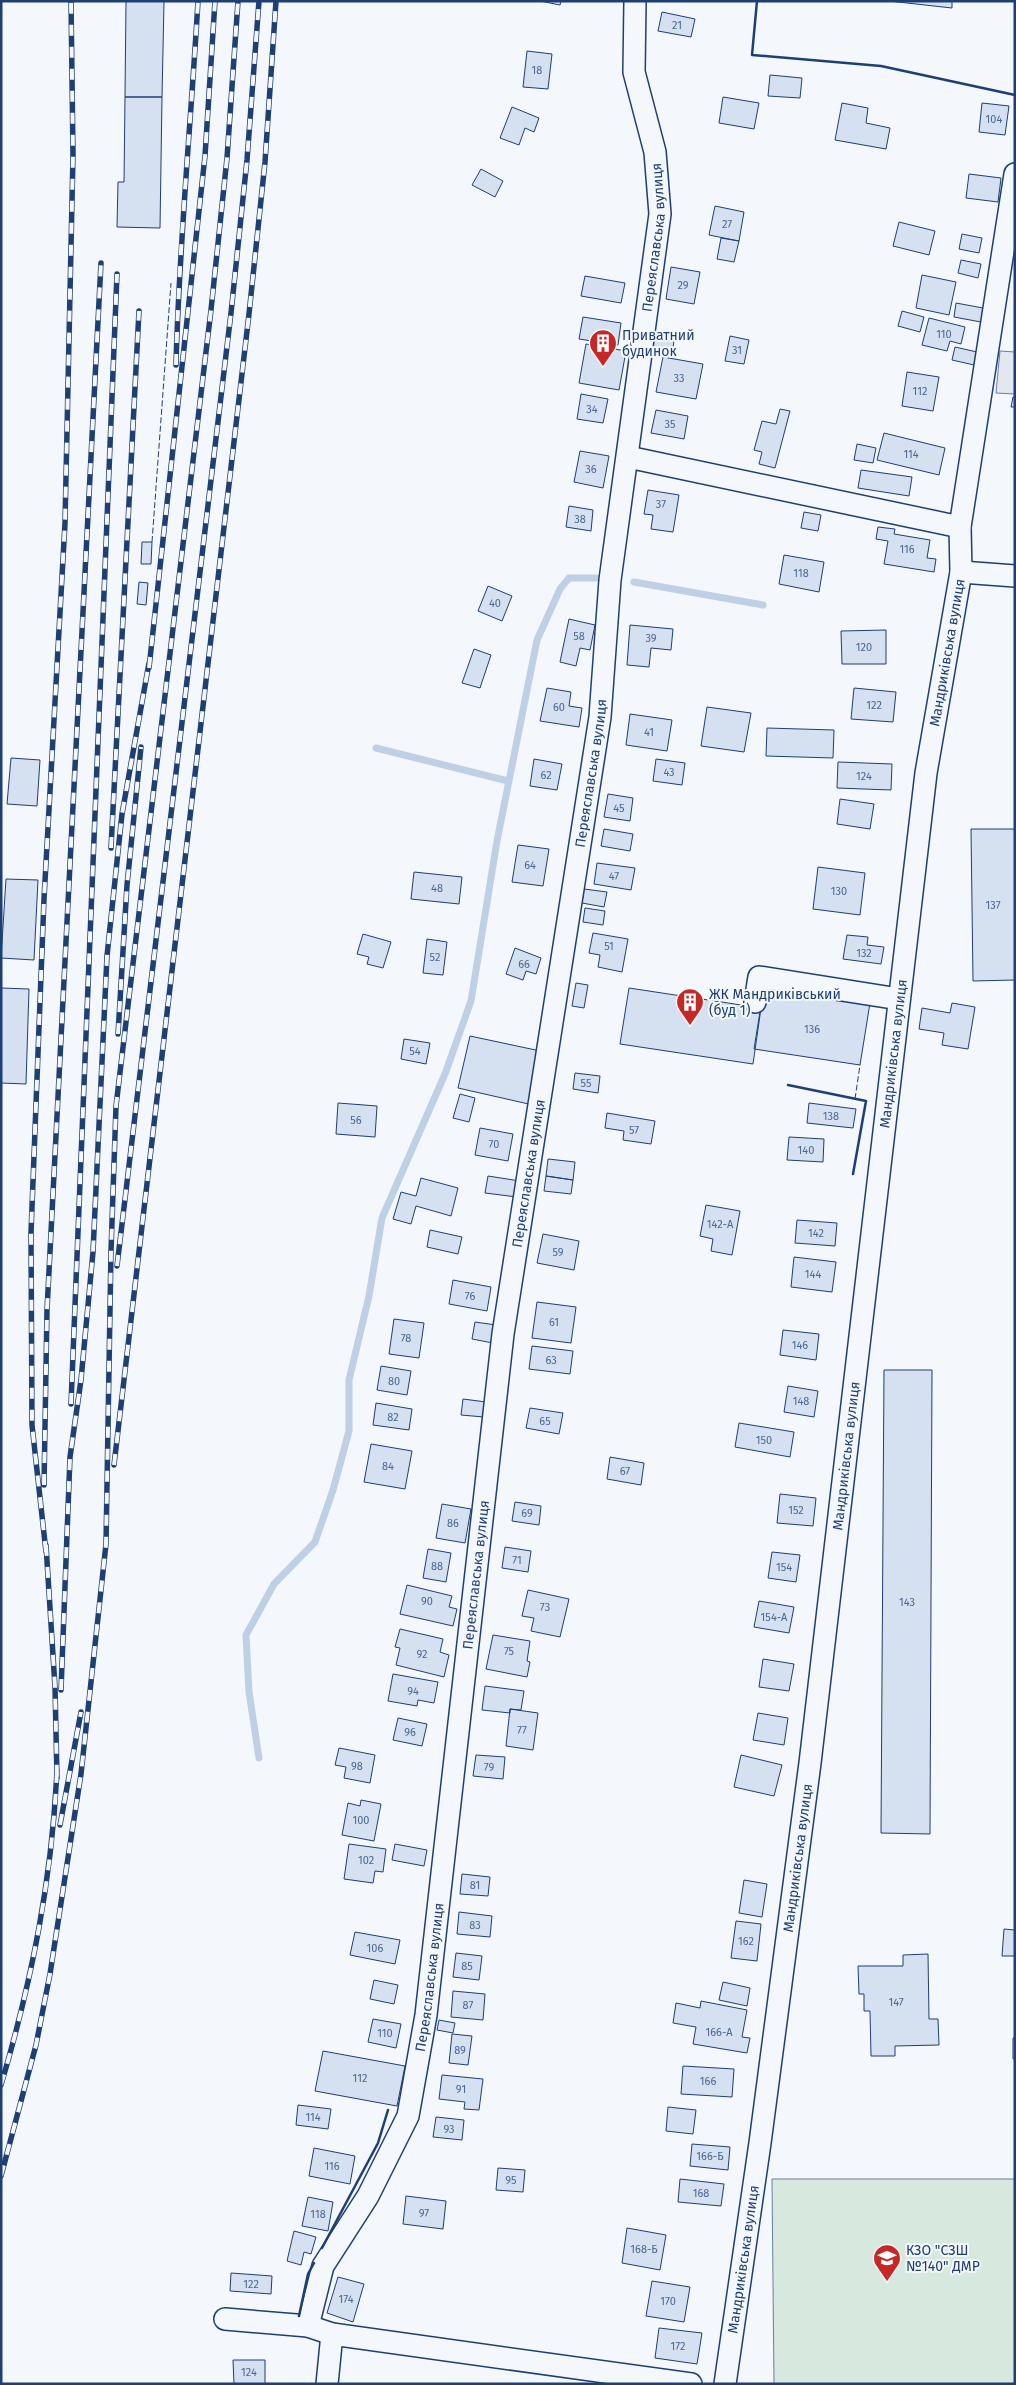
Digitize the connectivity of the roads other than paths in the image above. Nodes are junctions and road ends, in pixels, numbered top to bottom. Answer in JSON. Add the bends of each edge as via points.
{"nodes":[{"id":1,"x":635,"y":1,"type":"edge"},
{"id":2,"x":1015,"y":174,"type":"edge"},
{"id":3,"x":628,"y":457,"type":"junction"},
{"id":4,"x":960,"y":527,"type":"junction"},
{"id":5,"x":961,"y":572,"type":"junction"},
{"id":6,"x":1015,"y":576,"type":"edge"},
{"id":7,"x":899,"y":999,"type":"junction"},
{"id":8,"x":755,"y":1002,"type":"dead end"},
{"id":9,"x":225,"y":2319,"type":"dead end"},
{"id":10,"x":308,"y":2326,"type":"junction"},
{"id":11,"x":332,"y":2334,"type":"junction"},
{"id":12,"x":327,"y":2384,"type":"edge"},
{"id":13,"x":690,"y":2384,"type":"edge"},
{"id":14,"x":725,"y":2384,"type":"edge"}],
"edges":[{"from":1,"to":3,"type":"street","name":"Переяславська вулиця","via":[[634,72],[655,152],[660,214]]},
{"from":2,"to":4,"type":"street","name":"Мандриківська вулиця"},
{"from":3,"to":4,"type":"street"},
{"from":3,"to":10,"type":"street","name":"Переяславська вулиця","via":[[610,580],[600,717],[503,1334],[426,2016],[408,2116],[368,2196],[323,2266]]},
{"from":4,"to":5,"type":"street","name":"Мандриківська вулиця"},
{"from":5,"to":6,"type":"street"},
{"from":5,"to":7,"type":"street","name":"Мандриківська вулиця","via":[[926,773]]},
{"from":7,"to":8,"type":"street","via":[[759,977]]},
{"from":7,"to":14,"type":"street","name":"Мандриківська вулиця","via":[[810,1763]]},
{"from":9,"to":10,"type":"street"},
{"from":10,"to":11,"type":"street"},
{"from":11,"to":12,"type":"street"},
{"from":11,"to":13,"type":"street"}]}
